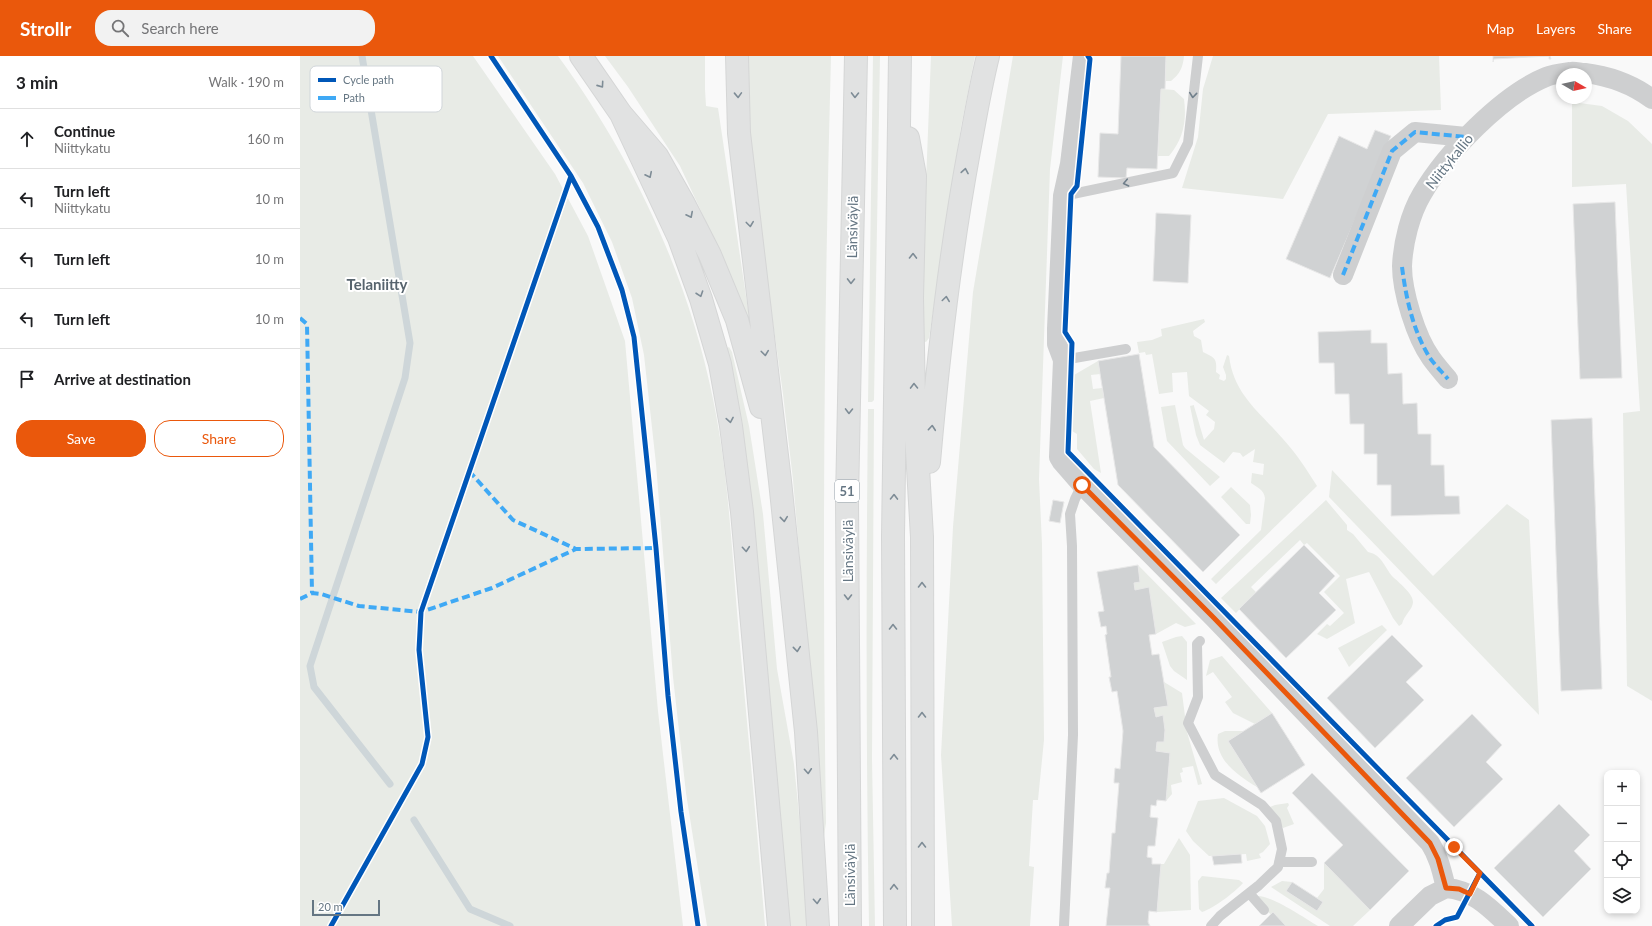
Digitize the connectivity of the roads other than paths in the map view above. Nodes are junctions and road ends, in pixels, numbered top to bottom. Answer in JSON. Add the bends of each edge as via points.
{"nodes":[{"id":1,"x":581,"y":56,"type":"edge"},
{"id":2,"x":737,"y":56,"type":"edge"},
{"id":3,"x":856,"y":56,"type":"edge"},
{"id":4,"x":900,"y":56,"type":"edge"},
{"id":5,"x":988,"y":56,"type":"edge"},
{"id":6,"x":1083,"y":56,"type":"edge"},
{"id":7,"x":1198,"y":56,"type":"edge"},
{"id":8,"x":899,"y":85,"type":"junction"},
{"id":9,"x":1652,"y":99,"type":"edge"},
{"id":10,"x":621,"y":114,"type":"junction"},
{"id":11,"x":1466,"y":137,"type":"junction"},
{"id":12,"x":1063,"y":196,"type":"junction"},
{"id":13,"x":1343,"y":275,"type":"dead end"},
{"id":14,"x":1126,"y":349,"type":"dead end"},
{"id":15,"x":1063,"y":360,"type":"junction"},
{"id":16,"x":1448,"y":379,"type":"dead end"},
{"id":17,"x":780,"y":480,"type":"junction"},
{"id":18,"x":1082,"y":485,"type":"junction"},
{"id":19,"x":922,"y":537,"type":"junction"},
{"id":20,"x":1200,"y":641,"type":"dead end"},
{"id":21,"x":1279,"y":862,"type":"junction"},
{"id":22,"x":1312,"y":862,"type":"dead end"},
{"id":23,"x":1446,"y":888,"type":"junction"},
{"id":24,"x":1249,"y":893,"type":"junction"},
{"id":25,"x":1264,"y":910,"type":"dead end"},
{"id":26,"x":778,"y":926,"type":"edge"},
{"id":27,"x":818,"y":926,"type":"edge"},
{"id":28,"x":850,"y":926,"type":"edge"},
{"id":29,"x":895,"y":926,"type":"edge"},
{"id":30,"x":923,"y":926,"type":"edge"},
{"id":31,"x":1064,"y":926,"type":"edge"},
{"id":32,"x":1211,"y":926,"type":"edge"},
{"id":33,"x":1399,"y":926,"type":"edge"},
{"id":34,"x":1509,"y":926,"type":"edge"}],
"edges":[{"from":1,"to":10,"type":"highway","one_way":true},
{"from":2,"to":17,"type":"highway","one_way":true,"via":[[739,133]]},
{"from":3,"to":28,"type":"highway","name":"Länsiväylä","number":"51","one_way":true,"via":[[847,500]]},
{"from":4,"to":8,"type":"highway"},
{"from":19,"to":5,"type":"highway","one_way":true,"via":[[940,341],[956,223]]},
{"from":6,"to":12,"type":"street","via":[[1070,164]]},
{"from":7,"to":12,"type":"lane","one_way":true,"via":[[1188,143],[1173,173]]},
{"from":19,"to":8,"type":"highway","one_way":true,"via":[[914,399],[912,298],[915,176]]},
{"from":29,"to":8,"type":"highway","one_way":true,"via":[[893,536]]},
{"from":9,"to":11,"type":"street","name":"Niittykallio","via":[[1625,83],[1599,75],[1571,72],[1547,76],[1525,88],[1494,111]]},
{"from":10,"to":17,"type":"highway","one_way":true,"via":[[658,156],[710,255],[737,320]]},
{"from":10,"to":26,"type":"highway","one_way":true,"via":[[679,238],[701,299],[721,372],[742,512]]},
{"from":11,"to":13,"type":"street","via":[[1415,132],[1392,151]]},
{"from":11,"to":16,"type":"street","name":"Niittykallio","via":[[1443,163],[1421,195],[1406,233],[1402,267],[1406,298],[1416,328],[1430,358]]},
{"from":12,"to":15,"type":"street","via":[[1057,344]]},
{"from":14,"to":15,"type":"lane"},
{"from":15,"to":18,"type":"street","via":[[1059,458]]},
{"from":17,"to":27,"type":"highway","one_way":true,"via":[[806,732]]},
{"from":18,"to":23,"type":"street","via":[[1430,843],[1438,859]]},
{"from":18,"to":31,"type":"lane","via":[[1074,499],[1070,514],[1073,735]]},
{"from":30,"to":19,"type":"highway","one_way":true},
{"from":20,"to":21,"type":"lane","via":[[1197,644],[1198,697],[1188,723],[1214,776],[1262,805],[1276,821],[1282,849]]},
{"from":21,"to":22,"type":"lane"},
{"from":21,"to":24,"type":"lane","via":[[1278,867]]},
{"from":23,"to":33,"type":"street","via":[[1430,896]]},
{"from":23,"to":34,"type":"street","via":[[1459,889],[1478,898]]},
{"from":24,"to":25,"type":"lane"},
{"from":24,"to":32,"type":"lane"}]}
